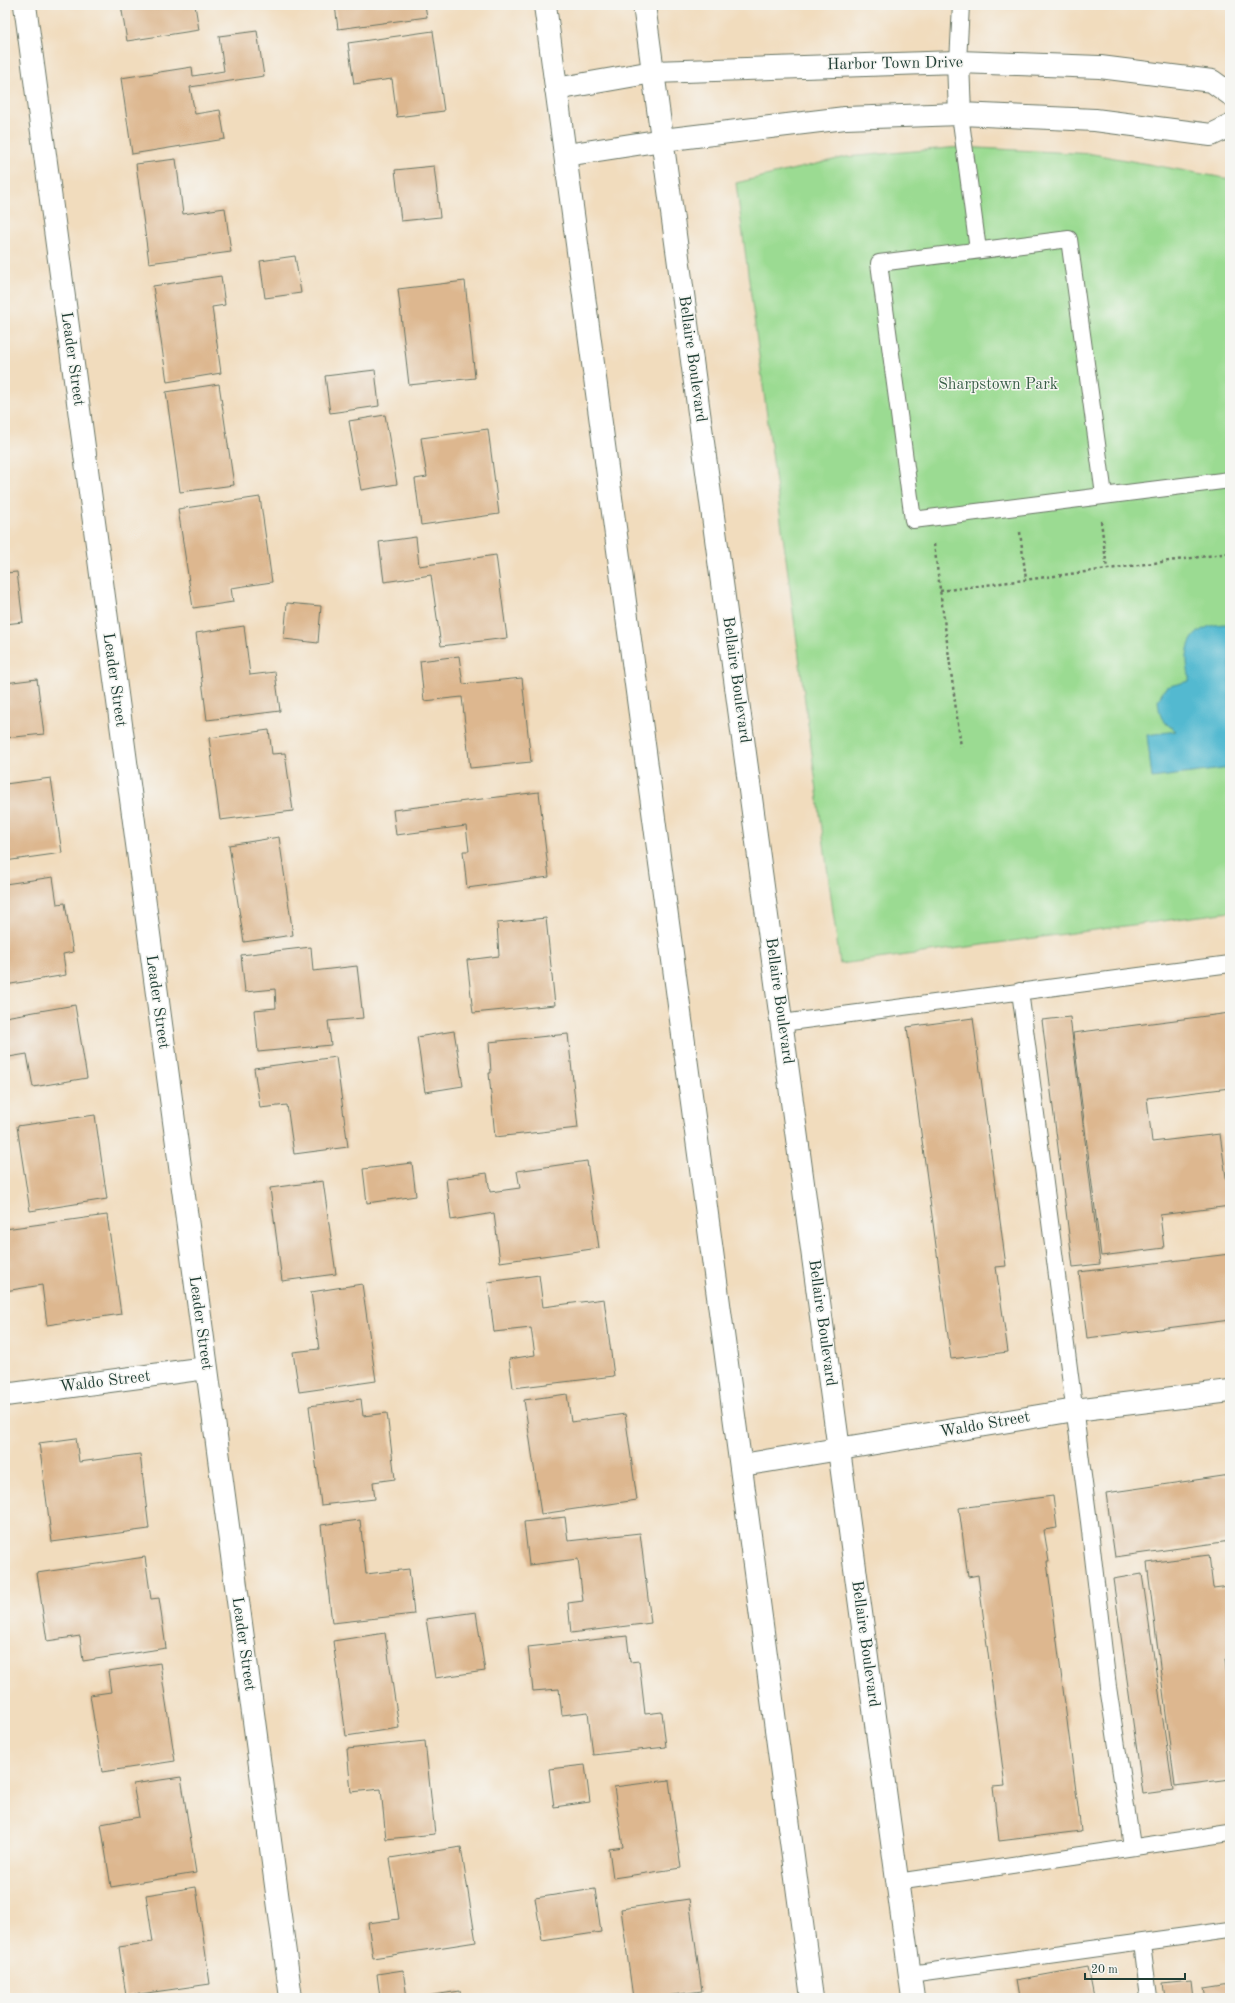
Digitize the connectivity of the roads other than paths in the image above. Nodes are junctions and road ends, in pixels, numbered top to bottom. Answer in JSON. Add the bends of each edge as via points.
{"nodes":[{"id":1,"x":24,"y":5,"type":"edge"},
{"id":2,"x":545,"y":5,"type":"edge"},
{"id":3,"x":644,"y":5,"type":"edge"},
{"id":4,"x":961,"y":5,"type":"edge"},
{"id":5,"x":958,"y":62,"type":"junction"},
{"id":6,"x":653,"y":72,"type":"junction"},
{"id":7,"x":556,"y":89,"type":"junction"},
{"id":8,"x":1230,"y":94,"type":"edge"},
{"id":9,"x":960,"y":114,"type":"junction"},
{"id":10,"x":1230,"y":126,"type":"edge"},
{"id":11,"x":663,"y":140,"type":"junction"},
{"id":12,"x":566,"y":155,"type":"junction"},
{"id":13,"x":978,"y":250,"type":"junction"},
{"id":14,"x":1230,"y":480,"type":"edge"},
{"id":15,"x":1101,"y":495,"type":"junction"},
{"id":16,"x":1230,"y":964,"type":"edge"},
{"id":17,"x":1020,"y":991,"type":"junction"},
{"id":18,"x":782,"y":1023,"type":"junction"},
{"id":19,"x":206,"y":1368,"type":"junction"},
{"id":20,"x":1230,"y":1391,"type":"edge"},
{"id":21,"x":5,"y":1395,"type":"edge"},
{"id":22,"x":1075,"y":1410,"type":"junction"},
{"id":23,"x":839,"y":1450,"type":"junction"},
{"id":24,"x":742,"y":1465,"type":"junction"},
{"id":25,"x":1230,"y":1833,"type":"edge"},
{"id":26,"x":1132,"y":1846,"type":"junction"},
{"id":27,"x":897,"y":1882,"type":"junction"},
{"id":28,"x":1230,"y":1930,"type":"edge"},
{"id":29,"x":1142,"y":1943,"type":"junction"},
{"id":30,"x":910,"y":1974,"type":"junction"},
{"id":31,"x":291,"y":1998,"type":"edge"},
{"id":32,"x":812,"y":1998,"type":"edge"},
{"id":33,"x":913,"y":1998,"type":"edge"},
{"id":34,"x":1149,"y":1998,"type":"edge"}],
"edges":[{"from":1,"to":19,"type":"street","name":"Leader Street"},
{"from":2,"to":7,"type":"street"},
{"from":3,"to":6,"type":"street","name":"Bellaire Boulevard"},
{"from":4,"to":5,"type":"lane"},
{"from":5,"to":6,"type":"street","name":"Harbor Town Drive"},
{"from":5,"to":8,"type":"street","name":"Harbor Town Drive","via":[[1100,67],[1212,81]]},
{"from":5,"to":9,"type":"street"},
{"from":6,"to":7,"type":"street","name":"Harbor Town Drive"},
{"from":6,"to":11,"type":"street","name":"Bellaire Boulevard"},
{"from":7,"to":12,"type":"street"},
{"from":9,"to":10,"type":"street","via":[[1095,120],[1210,135]]},
{"from":9,"to":11,"type":"street","via":[[845,118]]},
{"from":9,"to":13,"type":"lane"},
{"from":11,"to":12,"type":"street"},
{"from":11,"to":18,"type":"street","name":"Bellaire Boulevard"},
{"from":12,"to":24,"type":"street"},
{"from":13,"to":15,"type":"lane","via":[[1069,239]]},
{"from":13,"to":15,"type":"lane","via":[[879,263],[913,520]]},
{"from":14,"to":15,"type":"lane"},
{"from":16,"to":17,"type":"lane"},
{"from":17,"to":18,"type":"lane"},
{"from":17,"to":22,"type":"lane","via":[[1038,1145]]},
{"from":18,"to":23,"type":"street","name":"Bellaire Boulevard"},
{"from":19,"to":21,"type":"street","name":"Waldo Street"},
{"from":19,"to":31,"type":"street","name":"Leader Street"},
{"from":20,"to":22,"type":"street","name":"Waldo Street"},
{"from":22,"to":23,"type":"street","name":"Waldo Street"},
{"from":22,"to":26,"type":"lane","via":[[1108,1687]]},
{"from":23,"to":24,"type":"street","name":"Waldo Street"},
{"from":23,"to":27,"type":"street","name":"Bellaire Boulevard"},
{"from":24,"to":32,"type":"street"},
{"from":25,"to":26,"type":"lane"},
{"from":26,"to":27,"type":"lane"},
{"from":27,"to":30,"type":"street","name":"Bellaire Boulevard"},
{"from":28,"to":29,"type":"lane"},
{"from":29,"to":30,"type":"lane"},
{"from":29,"to":34,"type":"lane"},
{"from":30,"to":33,"type":"street","name":"Bellaire Boulevard"}]}
